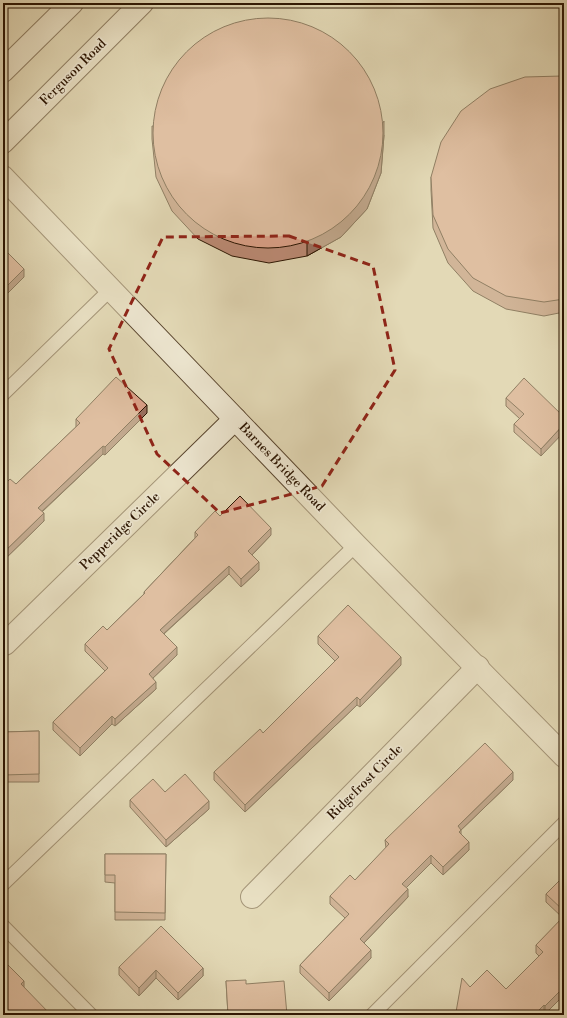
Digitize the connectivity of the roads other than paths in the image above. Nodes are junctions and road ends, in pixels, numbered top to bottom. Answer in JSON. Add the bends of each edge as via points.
{"nodes":[{"id":1,"x":72,"y":3,"type":"edge"},
{"id":2,"x":142,"y":3,"type":"edge"},
{"id":3,"x":3,"y":71,"type":"edge"},
{"id":4,"x":3,"y":142,"type":"edge"},
{"id":5,"x":3,"y":177,"type":"edge"},
{"id":6,"x":112,"y":288,"type":"junction"},
{"id":7,"x":3,"y":394,"type":"edge"},
{"id":8,"x":236,"y":419,"type":"junction"},
{"id":9,"x":356,"y":544,"type":"junction"},
{"id":10,"x":5,"y":644,"type":"dead end"},
{"id":11,"x":478,"y":667,"type":"junction"},
{"id":12,"x":564,"y":756,"type":"edge"},
{"id":13,"x":564,"y":823,"type":"edge"},
{"id":14,"x":3,"y":884,"type":"edge"},
{"id":15,"x":252,"y":897,"type":"dead end"},
{"id":16,"x":3,"y":926,"type":"edge"},
{"id":17,"x":91,"y":1015,"type":"edge"},
{"id":18,"x":372,"y":1015,"type":"edge"}],
"edges":[{"from":1,"to":3,"type":"street"},
{"from":2,"to":4,"type":"street","name":"Ferguson Road"},
{"from":5,"to":6,"type":"street","name":"Barnes Bridge Road"},
{"from":6,"to":7,"type":"lane"},
{"from":6,"to":8,"type":"street","name":"Barnes Bridge Road"},
{"from":8,"to":9,"type":"street","name":"Barnes Bridge Road"},
{"from":8,"to":10,"type":"street","name":"Pepperidge Circle"},
{"from":9,"to":11,"type":"street","name":"Barnes Bridge Road"},
{"from":9,"to":14,"type":"lane"},
{"from":11,"to":12,"type":"street","name":"Barnes Bridge Road"},
{"from":11,"to":15,"type":"street","name":"Ridgefrost Circle"},
{"from":13,"to":18,"type":"lane"},
{"from":16,"to":17,"type":"lane"}]}
